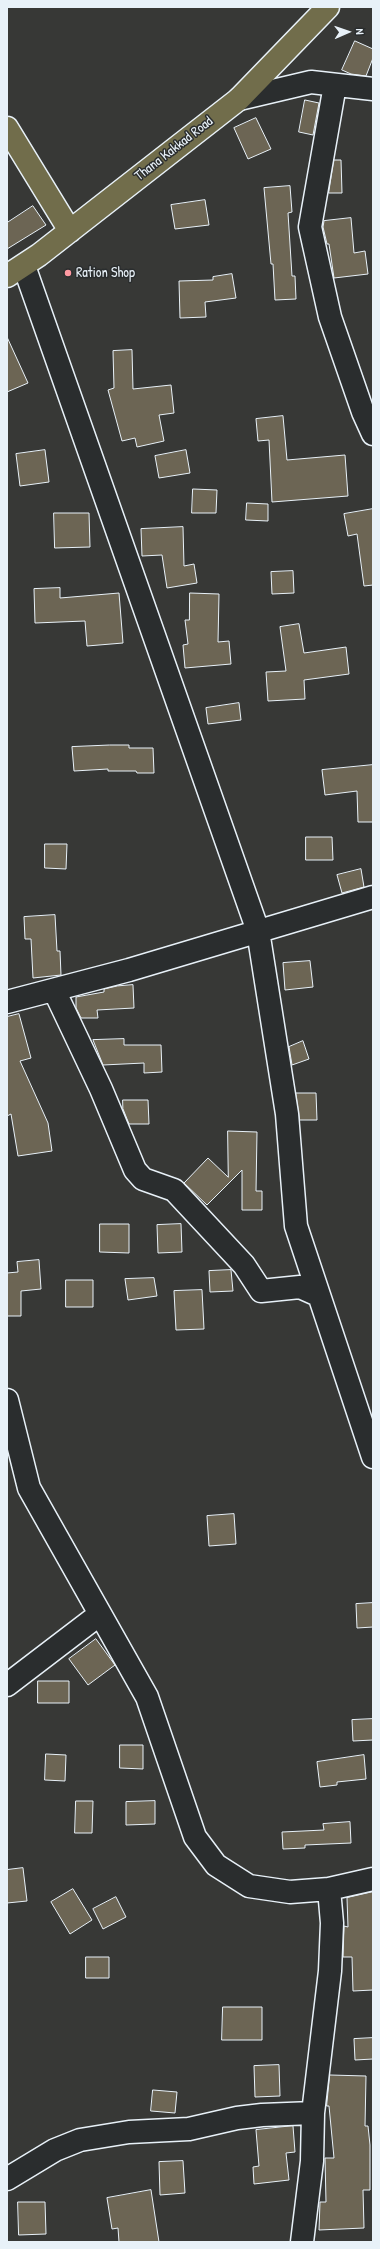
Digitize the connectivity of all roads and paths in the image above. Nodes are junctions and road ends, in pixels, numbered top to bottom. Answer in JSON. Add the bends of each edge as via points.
{"nodes":[{"id":1,"x":328,"y":7,"type":"edge"},
{"id":2,"x":335,"y":85,"type":"junction"},
{"id":3,"x":373,"y":89,"type":"edge"},
{"id":4,"x":239,"y":99,"type":"junction"},
{"id":5,"x":7,"y":128,"type":"edge"},
{"id":6,"x":70,"y":231,"type":"junction"},
{"id":7,"x":16,"y":271,"type":"edge"},
{"id":8,"x":373,"y":434,"type":"edge"},
{"id":9,"x":373,"y":897,"type":"edge"},
{"id":10,"x":258,"y":931,"type":"junction"},
{"id":11,"x":54,"y":990,"type":"junction"},
{"id":12,"x":7,"y":1002,"type":"edge"},
{"id":13,"x":318,"y":1295,"type":"junction"},
{"id":14,"x":7,"y":1400,"type":"edge"},
{"id":15,"x":364,"y":1405,"type":"edge"},
{"id":16,"x":373,"y":1457,"type":"edge"},
{"id":17,"x":100,"y":1614,"type":"junction"},
{"id":18,"x":7,"y":1685,"type":"edge"},
{"id":19,"x":373,"y":1879,"type":"edge"},
{"id":20,"x":329,"y":1889,"type":"junction"},
{"id":21,"x":313,"y":2113,"type":"junction"},
{"id":22,"x":7,"y":2179,"type":"edge"},
{"id":23,"x":302,"y":2242,"type":"edge"}],
"edges":[{"from":1,"to":4,"type":"main road","name":"Thana Kakkad Road"},
{"from":2,"to":3,"type":"street"},
{"from":2,"to":4,"type":"street","via":[[311,82]]},
{"from":2,"to":8,"type":"street","via":[[310,227],[330,317]]},
{"from":4,"to":6,"type":"main road","name":"Thana Kakkad Road"},
{"from":5,"to":6,"type":"main road"},
{"from":6,"to":7,"type":"main road","name":"Thana Kakkad Road"},
{"from":7,"to":10,"type":"street"},
{"from":9,"to":10,"type":"street"},
{"from":10,"to":11,"type":"street"},
{"from":10,"to":13,"type":"street","via":[[287,1114],[296,1226]]},
{"from":11,"to":12,"type":"street"},
{"from":11,"to":13,"type":"street","via":[[101,1089],[135,1170],[143,1179],[174,1190],[244,1265],[261,1291],[300,1287]]},
{"from":13,"to":15,"type":"street"},
{"from":14,"to":17,"type":"street","via":[[29,1488]]},
{"from":15,"to":16,"type":"street"},
{"from":17,"to":18,"type":"street"},
{"from":17,"to":20,"type":"street","via":[[147,1697],[195,1837],[206,1853],[216,1865],[249,1886],[290,1892]]},
{"from":19,"to":20,"type":"street"},
{"from":20,"to":21,"type":"street","via":[[332,1923],[330,1971]]},
{"from":21,"to":22,"type":"street","via":[[237,2118],[189,2129],[129,2132],[80,2140],[55,2150]]},
{"from":21,"to":23,"type":"street","via":[[312,2161]]}]}
